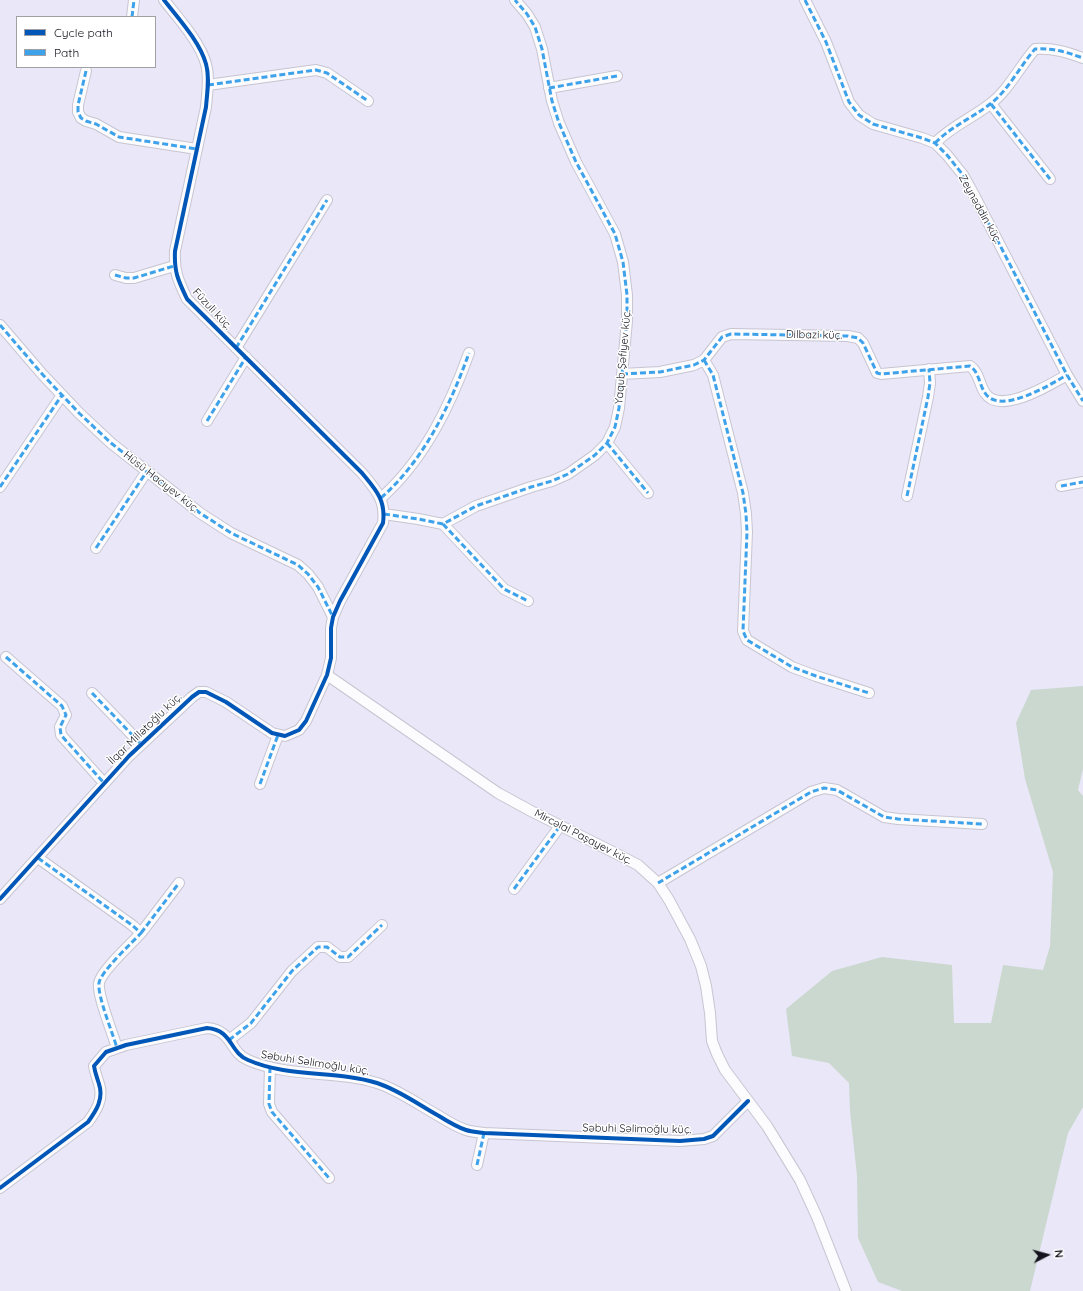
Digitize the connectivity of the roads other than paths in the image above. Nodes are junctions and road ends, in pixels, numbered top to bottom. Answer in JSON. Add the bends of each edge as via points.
{"nodes":[{"id":1,"x":134,"y":0,"type":"edge"},
{"id":2,"x":164,"y":0,"type":"edge"},
{"id":3,"x":515,"y":0,"type":"edge"},
{"id":4,"x":805,"y":0,"type":"edge"},
{"id":5,"x":132,"y":16,"type":"edge"},
{"id":6,"x":1083,"y":58,"type":"edge"},
{"id":7,"x":86,"y":71,"type":"dead end"},
{"id":8,"x":617,"y":76,"type":"dead end"},
{"id":9,"x":208,"y":84,"type":"junction"},
{"id":10,"x":549,"y":88,"type":"junction"},
{"id":11,"x":368,"y":101,"type":"dead end"},
{"id":12,"x":991,"y":104,"type":"junction"},
{"id":13,"x":935,"y":144,"type":"junction"},
{"id":14,"x":197,"y":149,"type":"junction"},
{"id":15,"x":1050,"y":179,"type":"dead end"},
{"id":16,"x":327,"y":200,"type":"dead end"},
{"id":17,"x":174,"y":266,"type":"junction"},
{"id":18,"x":115,"y":274,"type":"dead end"},
{"id":19,"x":0,"y":325,"type":"edge"},
{"id":20,"x":236,"y":348,"type":"junction"},
{"id":21,"x":469,"y":353,"type":"dead end"},
{"id":22,"x":246,"y":357,"type":"junction"},
{"id":23,"x":704,"y":360,"type":"junction"},
{"id":24,"x":929,"y":369,"type":"junction"},
{"id":25,"x":622,"y":374,"type":"junction"},
{"id":26,"x":1067,"y":375,"type":"junction"},
{"id":27,"x":62,"y":395,"type":"junction"},
{"id":28,"x":1083,"y":401,"type":"edge"},
{"id":29,"x":207,"y":421,"type":"dead end"},
{"id":30,"x":608,"y":443,"type":"junction"},
{"id":31,"x":147,"y":471,"type":"junction"},
{"id":32,"x":1083,"y":482,"type":"edge"},
{"id":33,"x":1061,"y":486,"type":"dead end"},
{"id":34,"x":0,"y":487,"type":"edge"},
{"id":35,"x":648,"y":493,"type":"dead end"},
{"id":36,"x":907,"y":496,"type":"dead end"},
{"id":37,"x":381,"y":498,"type":"junction"},
{"id":38,"x":384,"y":514,"type":"junction"},
{"id":39,"x":443,"y":524,"type":"junction"},
{"id":40,"x":96,"y":548,"type":"dead end"},
{"id":41,"x":528,"y":601,"type":"dead end"},
{"id":42,"x":333,"y":617,"type":"junction"},
{"id":43,"x":6,"y":657,"type":"dead end"},
{"id":44,"x":327,"y":675,"type":"junction"},
{"id":45,"x":92,"y":693,"type":"dead end"},
{"id":46,"x":869,"y":693,"type":"dead end"},
{"id":47,"x":278,"y":735,"type":"junction"},
{"id":48,"x":141,"y":744,"type":"junction"},
{"id":49,"x":104,"y":783,"type":"junction"},
{"id":50,"x":260,"y":784,"type":"dead end"},
{"id":51,"x":982,"y":824,"type":"dead end"},
{"id":52,"x":560,"y":826,"type":"junction"},
{"id":53,"x":38,"y":858,"type":"junction"},
{"id":54,"x":178,"y":883,"type":"dead end"},
{"id":55,"x":658,"y":883,"type":"junction"},
{"id":56,"x":514,"y":889,"type":"dead end"},
{"id":57,"x":0,"y":899,"type":"edge"},
{"id":58,"x":382,"y":925,"type":"dead end"},
{"id":59,"x":141,"y":933,"type":"junction"},
{"id":60,"x":229,"y":1040,"type":"junction"},
{"id":61,"x":117,"y":1048,"type":"junction"},
{"id":62,"x":270,"y":1067,"type":"junction"},
{"id":63,"x":748,"y":1101,"type":"junction"},
{"id":64,"x":484,"y":1133,"type":"junction"},
{"id":65,"x":477,"y":1165,"type":"dead end"},
{"id":66,"x":329,"y":1178,"type":"dead end"},
{"id":67,"x":0,"y":1188,"type":"edge"},
{"id":68,"x":846,"y":1291,"type":"edge"}],
"edges":[{"from":1,"to":5,"type":"street"},
{"from":2,"to":9,"type":"street","name":"Füzuli küç.","via":[[201,49],[207,65]]},
{"from":3,"to":10,"type":"street","name":"Yaqub Şəfiyev küç.","via":[[535,27]]},
{"from":4,"to":13,"type":"street","name":"Zeynəddin küç.","via":[[826,42],[849,102],[859,115],[873,124]]},
{"from":6,"to":12,"type":"street","via":[[1060,50],[1035,49]]},
{"from":7,"to":14,"type":"street","via":[[78,105],[81,118],[119,137]]},
{"from":8,"to":10,"type":"street"},
{"from":9,"to":11,"type":"street","via":[[316,70],[327,73]]},
{"from":9,"to":14,"type":"street","name":"Füzuli küç."},
{"from":10,"to":25,"type":"street","name":"Yaqub Şəfiyev küç.","via":[[558,122],[576,162],[615,234],[623,262],[627,321]]},
{"from":12,"to":13,"type":"street","via":[[953,127]]},
{"from":12,"to":15,"type":"street"},
{"from":13,"to":26,"type":"street","name":"Zeynəddin küç.","via":[[963,175]]},
{"from":14,"to":17,"type":"street","name":"Füzuli küç.","via":[[174,251]]},
{"from":16,"to":20,"type":"street"},
{"from":17,"to":18,"type":"street","via":[[134,278]]},
{"from":17,"to":20,"type":"street","name":"Füzuli küç.","via":[[187,299]]},
{"from":19,"to":27,"type":"street","name":"Hüsü Hacıyev küç."},
{"from":20,"to":22,"type":"street","name":"Füzuli küç."},
{"from":21,"to":37,"type":"street","via":[[458,386],[437,427],[419,455]]},
{"from":22,"to":29,"type":"street"},
{"from":22,"to":37,"type":"street","name":"Füzuli küç.","via":[[362,473]]},
{"from":23,"to":24,"type":"street","name":"Dilbazi küç.","via":[[722,337],[731,334],[848,336],[858,338],[863,343],[877,373]]},
{"from":23,"to":25,"type":"street","via":[[678,369]]},
{"from":23,"to":46,"type":"street","via":[[712,375],[743,493],[747,532],[743,631],[747,640],[792,667]]},
{"from":24,"to":26,"type":"street","name":"Dilbazi küç.","via":[[970,366],[975,369],[985,394],[993,400],[1004,401],[1023,398]]},
{"from":24,"to":36,"type":"street","via":[[928,397]]},
{"from":25,"to":30,"type":"street","name":"Yaqub Şəfiyev küç.","via":[[619,408]]},
{"from":26,"to":28,"type":"street","name":"Zeynəddin küç."},
{"from":27,"to":31,"type":"street","name":"Hüsü Hacıyev küç.","via":[[111,443]]},
{"from":27,"to":34,"type":"street"},
{"from":30,"to":35,"type":"street"},
{"from":30,"to":39,"type":"street","name":"Yaqub Şəfiyev küç.","via":[[568,474],[476,506]]},
{"from":31,"to":40,"type":"street"},
{"from":31,"to":42,"type":"street","name":"Hüsü Hacıyev küç.","via":[[200,513],[231,533],[298,565],[318,587]]},
{"from":32,"to":33,"type":"street"},
{"from":37,"to":38,"type":"street","name":"Füzuli küç."},
{"from":38,"to":39,"type":"street"},
{"from":38,"to":42,"type":"street","via":[[380,530]]},
{"from":39,"to":41,"type":"street","via":[[504,589]]},
{"from":42,"to":44,"type":"street","via":[[331,658]]},
{"from":43,"to":49,"type":"street","via":[[62,706],[66,715],[60,728],[61,735]]},
{"from":44,"to":47,"type":"street","via":[[306,721],[299,730],[285,736]]},
{"from":44,"to":52,"type":"street","name":"Mircəlal Paşayev küç.","via":[[498,793]]},
{"from":45,"to":48,"type":"street"},
{"from":47,"to":48,"type":"street","name":"İlqar Millətoğlu küç.","via":[[226,702],[206,692],[199,692]]},
{"from":47,"to":50,"type":"street"},
{"from":48,"to":49,"type":"street","name":"İlqar Millətoğlu küç."},
{"from":49,"to":53,"type":"street","name":"İlqar Millətoğlu küç."},
{"from":51,"to":55,"type":"street","via":[[884,817],[837,790],[824,788],[811,792]]},
{"from":52,"to":55,"type":"street","name":"Mircəlal Paşayev küç.","via":[[638,865]]},
{"from":52,"to":56,"type":"street"},
{"from":53,"to":57,"type":"street","name":"İlqar Millətoğlu küç."},
{"from":53,"to":59,"type":"street"},
{"from":54,"to":59,"type":"street"},
{"from":55,"to":63,"type":"street","name":"Mircəlal Paşayev küç.","via":[[690,939],[701,966],[710,1013],[712,1041],[717,1054],[725,1070]]},
{"from":58,"to":60,"type":"street","via":[[348,957],[340,957],[327,947],[318,947],[292,971],[251,1023]]},
{"from":59,"to":61,"type":"street","via":[[104,973],[99,982],[100,996]]},
{"from":60,"to":61,"type":"street","name":"Səbuhi Səlimoğlu küç.","via":[[216,1028],[207,1028]]},
{"from":60,"to":62,"type":"street","name":"Səbuhi Səlimoğlu küç.","via":[[239,1055]]},
{"from":61,"to":67,"type":"street","name":"Səbuhi Səlimoğlu küç.","via":[[106,1052],[94,1066],[101,1096],[97,1110],[88,1122]]},
{"from":62,"to":64,"type":"street","name":"Səbuhi Səlimoğlu küç.","via":[[378,1083],[395,1090],[451,1123],[466,1130]]},
{"from":62,"to":66,"type":"street","via":[[269,1104],[272,1112]]},
{"from":63,"to":64,"type":"street","name":"Səbuhi Səlimoğlu küç.","via":[[713,1136],[704,1139],[680,1141]]},
{"from":63,"to":68,"type":"street","name":"Mircəlal Paşayev küç.","via":[[767,1126],[800,1180]]},
{"from":64,"to":65,"type":"street"}]}
